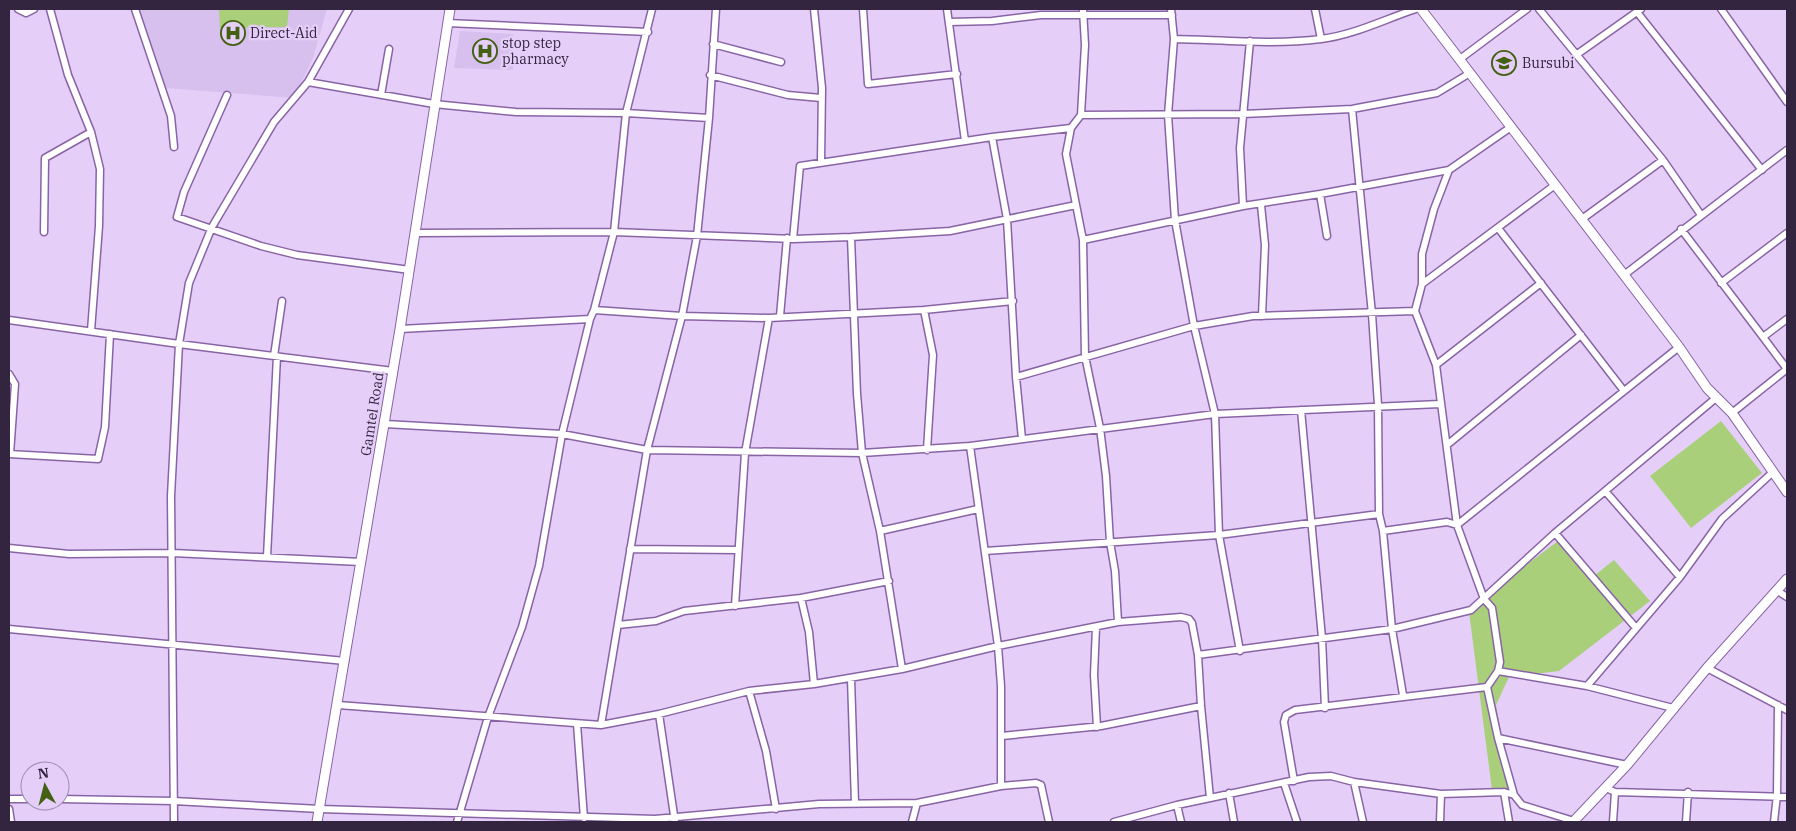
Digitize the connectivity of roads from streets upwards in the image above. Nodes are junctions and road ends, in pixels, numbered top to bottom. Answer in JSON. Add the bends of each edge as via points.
{"nodes":[{"id":1,"x":18,"y":9,"type":"edge"},
{"id":2,"x":34,"y":9,"type":"edge"},
{"id":3,"x":50,"y":9,"type":"edge"},
{"id":4,"x":135,"y":9,"type":"edge"},
{"id":5,"x":349,"y":9,"type":"edge"},
{"id":6,"x":450,"y":9,"type":"edge"},
{"id":7,"x":652,"y":9,"type":"edge"},
{"id":8,"x":716,"y":9,"type":"edge"},
{"id":9,"x":814,"y":9,"type":"edge"},
{"id":10,"x":863,"y":9,"type":"edge"},
{"id":11,"x":947,"y":9,"type":"edge"},
{"id":12,"x":1315,"y":9,"type":"edge"},
{"id":13,"x":1416,"y":9,"type":"edge"},
{"id":14,"x":1422,"y":9,"type":"edge"},
{"id":15,"x":1527,"y":9,"type":"edge"},
{"id":16,"x":1539,"y":9,"type":"edge"},
{"id":17,"x":1722,"y":9,"type":"edge"},
{"id":18,"x":1639,"y":10,"type":"edge"},
{"id":19,"x":1083,"y":12,"type":"edge"},
{"id":20,"x":1171,"y":12,"type":"edge"},
{"id":21,"x":949,"y":22,"type":"junction"},
{"id":22,"x":447,"y":23,"type":"junction"},
{"id":23,"x":648,"y":32,"type":"junction"},
{"id":24,"x":1174,"y":39,"type":"junction"},
{"id":25,"x":1321,"y":39,"type":"junction"},
{"id":26,"x":1250,"y":41,"type":"junction"},
{"id":27,"x":713,"y":44,"type":"junction"},
{"id":28,"x":388,"y":49,"type":"dead end"},
{"id":29,"x":1576,"y":55,"type":"junction"},
{"id":30,"x":1460,"y":60,"type":"junction"},
{"id":31,"x":781,"y":62,"type":"dead end"},
{"id":32,"x":1470,"y":73,"type":"junction"},
{"id":33,"x":957,"y":74,"type":"junction"},
{"id":34,"x":710,"y":75,"type":"junction"},
{"id":35,"x":308,"y":82,"type":"junction"},
{"id":36,"x":227,"y":95,"type":"dead end"},
{"id":37,"x":381,"y":95,"type":"junction"},
{"id":38,"x":821,"y":98,"type":"junction"},
{"id":39,"x":1787,"y":102,"type":"edge"},
{"id":40,"x":434,"y":104,"type":"junction"},
{"id":41,"x":1352,"y":109,"type":"junction"},
{"id":42,"x":626,"y":114,"type":"junction"},
{"id":43,"x":1242,"y":114,"type":"junction"},
{"id":44,"x":1082,"y":115,"type":"junction"},
{"id":45,"x":1168,"y":115,"type":"junction"},
{"id":46,"x":709,"y":118,"type":"junction"},
{"id":47,"x":1511,"y":127,"type":"junction"},
{"id":48,"x":1071,"y":128,"type":"junction"},
{"id":49,"x":91,"y":132,"type":"junction"},
{"id":50,"x":992,"y":137,"type":"junction"},
{"id":51,"x":965,"y":142,"type":"junction"},
{"id":52,"x":174,"y":146,"type":"dead end"},
{"id":53,"x":1787,"y":150,"type":"edge"},
{"id":54,"x":1663,"y":160,"type":"junction"},
{"id":55,"x":821,"y":162,"type":"junction"},
{"id":56,"x":1449,"y":170,"type":"junction"},
{"id":57,"x":1762,"y":170,"type":"junction"},
{"id":58,"x":1555,"y":184,"type":"junction"},
{"id":59,"x":1360,"y":186,"type":"junction"},
{"id":60,"x":1320,"y":194,"type":"junction"},
{"id":61,"x":1261,"y":204,"type":"junction"},
{"id":62,"x":1076,"y":205,"type":"junction"},
{"id":63,"x":1243,"y":206,"type":"junction"},
{"id":64,"x":1701,"y":215,"type":"junction"},
{"id":65,"x":1007,"y":219,"type":"junction"},
{"id":66,"x":1582,"y":219,"type":"junction"},
{"id":67,"x":1175,"y":220,"type":"junction"},
{"id":68,"x":212,"y":228,"type":"junction"},
{"id":69,"x":1498,"y":228,"type":"junction"},
{"id":70,"x":1681,"y":230,"type":"junction"},
{"id":71,"x":44,"y":232,"type":"dead end"},
{"id":72,"x":614,"y":232,"type":"junction"},
{"id":73,"x":416,"y":233,"type":"junction"},
{"id":74,"x":1787,"y":233,"type":"edge"},
{"id":75,"x":696,"y":236,"type":"junction"},
{"id":76,"x":1327,"y":236,"type":"dead end"},
{"id":77,"x":851,"y":237,"type":"junction"},
{"id":78,"x":790,"y":238,"type":"junction"},
{"id":79,"x":1083,"y":240,"type":"junction"},
{"id":80,"x":410,"y":270,"type":"junction"},
{"id":81,"x":1624,"y":275,"type":"junction"},
{"id":82,"x":1721,"y":282,"type":"junction"},
{"id":83,"x":1541,"y":283,"type":"junction"},
{"id":84,"x":1422,"y":284,"type":"junction"},
{"id":85,"x":282,"y":301,"type":"dead end"},
{"id":86,"x":1013,"y":301,"type":"junction"},
{"id":87,"x":594,"y":310,"type":"junction"},
{"id":88,"x":924,"y":310,"type":"junction"},
{"id":89,"x":1415,"y":311,"type":"junction"},
{"id":90,"x":852,"y":312,"type":"junction"},
{"id":91,"x":1372,"y":314,"type":"junction"},
{"id":92,"x":682,"y":316,"type":"junction"},
{"id":93,"x":780,"y":316,"type":"junction"},
{"id":94,"x":1262,"y":316,"type":"junction"},
{"id":95,"x":590,"y":318,"type":"junction"},
{"id":96,"x":769,"y":318,"type":"junction"},
{"id":97,"x":1787,"y":319,"type":"edge"},
{"id":98,"x":9,"y":320,"type":"edge"},
{"id":99,"x":1194,"y":326,"type":"junction"},
{"id":100,"x":400,"y":330,"type":"junction"},
{"id":101,"x":91,"y":331,"type":"junction"},
{"id":102,"x":110,"y":334,"type":"junction"},
{"id":103,"x":1581,"y":335,"type":"junction"},
{"id":104,"x":1763,"y":337,"type":"junction"},
{"id":105,"x":179,"y":344,"type":"junction"},
{"id":106,"x":1679,"y":347,"type":"junction"},
{"id":107,"x":275,"y":356,"type":"junction"},
{"id":108,"x":1085,"y":356,"type":"junction"},
{"id":109,"x":1436,"y":365,"type":"junction"},
{"id":110,"x":1787,"y":369,"type":"edge"},
{"id":111,"x":393,"y":370,"type":"junction"},
{"id":112,"x":9,"y":374,"type":"edge"},
{"id":113,"x":1016,"y":377,"type":"junction"},
{"id":114,"x":1624,"y":391,"type":"junction"},
{"id":115,"x":1716,"y":398,"type":"junction"},
{"id":116,"x":1440,"y":404,"type":"junction"},
{"id":117,"x":1378,"y":405,"type":"junction"},
{"id":118,"x":1301,"y":410,"type":"junction"},
{"id":119,"x":1732,"y":413,"type":"junction"},
{"id":120,"x":1215,"y":414,"type":"junction"},
{"id":121,"x":384,"y":424,"type":"junction"},
{"id":122,"x":1100,"y":428,"type":"junction"},
{"id":123,"x":562,"y":434,"type":"junction"},
{"id":124,"x":1022,"y":440,"type":"junction"},
{"id":125,"x":1447,"y":445,"type":"junction"},
{"id":126,"x":970,"y":446,"type":"junction"},
{"id":127,"x":646,"y":450,"type":"junction"},
{"id":128,"x":927,"y":450,"type":"junction"},
{"id":129,"x":745,"y":453,"type":"junction"},
{"id":130,"x":862,"y":453,"type":"junction"},
{"id":131,"x":9,"y":454,"type":"edge"},
{"id":132,"x":1773,"y":472,"type":"junction"},
{"id":133,"x":1606,"y":492,"type":"junction"},
{"id":134,"x":1787,"y":492,"type":"edge"},
{"id":135,"x":978,"y":509,"type":"junction"},
{"id":136,"x":1379,"y":514,"type":"junction"},
{"id":137,"x":1310,"y":523,"type":"junction"},
{"id":138,"x":1457,"y":525,"type":"junction"},
{"id":139,"x":880,"y":531,"type":"junction"},
{"id":140,"x":1383,"y":531,"type":"junction"},
{"id":141,"x":1555,"y":532,"type":"junction"},
{"id":142,"x":1219,"y":535,"type":"junction"},
{"id":143,"x":1110,"y":542,"type":"junction"},
{"id":144,"x":9,"y":548,"type":"edge"},
{"id":145,"x":630,"y":549,"type":"junction"},
{"id":146,"x":738,"y":550,"type":"junction"},
{"id":147,"x":985,"y":551,"type":"junction"},
{"id":148,"x":172,"y":553,"type":"junction"},
{"id":149,"x":267,"y":557,"type":"junction"},
{"id":150,"x":361,"y":562,"type":"junction"},
{"id":151,"x":1680,"y":577,"type":"junction"},
{"id":152,"x":1787,"y":579,"type":"edge"},
{"id":153,"x":889,"y":581,"type":"junction"},
{"id":154,"x":1776,"y":590,"type":"junction"},
{"id":155,"x":1787,"y":596,"type":"edge"},
{"id":156,"x":801,"y":598,"type":"junction"},
{"id":157,"x":1484,"y":599,"type":"junction"},
{"id":158,"x":736,"y":606,"type":"junction"},
{"id":159,"x":1118,"y":622,"type":"junction"},
{"id":160,"x":618,"y":625,"type":"junction"},
{"id":161,"x":1096,"y":627,"type":"junction"},
{"id":162,"x":1636,"y":628,"type":"junction"},
{"id":163,"x":9,"y":629,"type":"edge"},
{"id":164,"x":1392,"y":629,"type":"junction"},
{"id":165,"x":1322,"y":638,"type":"junction"},
{"id":166,"x":174,"y":644,"type":"junction"},
{"id":167,"x":998,"y":646,"type":"junction"},
{"id":168,"x":1240,"y":651,"type":"junction"},
{"id":169,"x":1198,"y":656,"type":"junction"},
{"id":170,"x":345,"y":661,"type":"junction"},
{"id":171,"x":1707,"y":668,"type":"junction"},
{"id":172,"x":902,"y":669,"type":"junction"},
{"id":173,"x":1498,"y":671,"type":"junction"},
{"id":174,"x":851,"y":678,"type":"junction"},
{"id":175,"x":814,"y":684,"type":"junction"},
{"id":176,"x":1587,"y":686,"type":"junction"},
{"id":177,"x":1487,"y":687,"type":"junction"},
{"id":178,"x":749,"y":691,"type":"junction"},
{"id":179,"x":1403,"y":695,"type":"junction"},
{"id":180,"x":338,"y":705,"type":"junction"},
{"id":181,"x":1778,"y":705,"type":"junction"},
{"id":182,"x":1201,"y":706,"type":"junction"},
{"id":183,"x":1325,"y":708,"type":"junction"},
{"id":184,"x":1673,"y":708,"type":"junction"},
{"id":185,"x":1787,"y":710,"type":"edge"},
{"id":186,"x":659,"y":714,"type":"junction"},
{"id":187,"x":488,"y":717,"type":"junction"},
{"id":188,"x":577,"y":724,"type":"junction"},
{"id":189,"x":601,"y":725,"type":"junction"},
{"id":190,"x":1097,"y":726,"type":"junction"},
{"id":191,"x":1002,"y":736,"type":"junction"},
{"id":192,"x":1498,"y":738,"type":"junction"},
{"id":193,"x":1627,"y":765,"type":"junction"},
{"id":194,"x":1294,"y":781,"type":"junction"},
{"id":195,"x":1354,"y":782,"type":"junction"},
{"id":196,"x":1284,"y":783,"type":"junction"},
{"id":197,"x":1001,"y":786,"type":"junction"},
{"id":198,"x":1606,"y":788,"type":"junction"},
{"id":199,"x":1504,"y":792,"type":"junction"},
{"id":200,"x":1615,"y":792,"type":"junction"},
{"id":201,"x":1688,"y":792,"type":"junction"},
{"id":202,"x":1229,"y":793,"type":"junction"},
{"id":203,"x":1442,"y":794,"type":"junction"},
{"id":204,"x":1514,"y":795,"type":"junction"},
{"id":205,"x":1777,"y":796,"type":"junction"},
{"id":206,"x":1787,"y":797,"type":"edge"},
{"id":207,"x":1210,"y":798,"type":"junction"},
{"id":208,"x":70,"y":799,"type":"edge"},
{"id":209,"x":174,"y":801,"type":"junction"},
{"id":210,"x":855,"y":803,"type":"junction"},
{"id":211,"x":917,"y":804,"type":"junction"},
{"id":212,"x":1177,"y":805,"type":"junction"},
{"id":213,"x":9,"y":809,"type":"edge"},
{"id":214,"x":320,"y":809,"type":"junction"},
{"id":215,"x":776,"y":809,"type":"junction"},
{"id":216,"x":460,"y":813,"type":"junction"},
{"id":217,"x":584,"y":818,"type":"junction"},
{"id":218,"x":675,"y":819,"type":"edge"},
{"id":219,"x":11,"y":822,"type":"edge"},
{"id":220,"x":174,"y":822,"type":"edge"},
{"id":221,"x":317,"y":822,"type":"edge"},
{"id":222,"x":457,"y":822,"type":"edge"},
{"id":223,"x":912,"y":822,"type":"edge"},
{"id":224,"x":1049,"y":822,"type":"edge"},
{"id":225,"x":1114,"y":822,"type":"edge"},
{"id":226,"x":1181,"y":822,"type":"edge"},
{"id":227,"x":1234,"y":822,"type":"edge"},
{"id":228,"x":1297,"y":822,"type":"edge"},
{"id":229,"x":1363,"y":822,"type":"edge"},
{"id":230,"x":1440,"y":822,"type":"edge"},
{"id":231,"x":1509,"y":822,"type":"edge"},
{"id":232,"x":1574,"y":822,"type":"edge"},
{"id":233,"x":1613,"y":822,"type":"edge"},
{"id":234,"x":1686,"y":822,"type":"edge"},
{"id":235,"x":1774,"y":822,"type":"edge"}],
"edges":[{"from":1,"to":2,"type":"street","via":[[26,13]]},
{"from":3,"to":49,"type":"street","via":[[68,75]]},
{"from":4,"to":52,"type":"street","via":[[171,116]]},
{"from":5,"to":35,"type":"street"},
{"from":6,"to":22,"type":"street","name":"Gamtel Road"},
{"from":7,"to":23,"type":"street"},
{"from":8,"to":27,"type":"street"},
{"from":9,"to":38,"type":"street"},
{"from":10,"to":33,"type":"street","via":[[868,84]]},
{"from":11,"to":21,"type":"street"},
{"from":12,"to":25,"type":"street"},
{"from":13,"to":25,"type":"street","via":[[1354,32]]},
{"from":14,"to":30,"type":"street"},
{"from":15,"to":30,"type":"street"},
{"from":16,"to":29,"type":"street"},
{"from":17,"to":39,"type":"street"},
{"from":18,"to":29,"type":"street"},
{"from":18,"to":57,"type":"street"},
{"from":19,"to":20,"type":"street"},
{"from":19,"to":21,"type":"street"},
{"from":19,"to":44,"type":"street"},
{"from":20,"to":24,"type":"street"},
{"from":21,"to":33,"type":"street"},
{"from":22,"to":23,"type":"street"},
{"from":22,"to":40,"type":"street","name":"Gamtel Road"},
{"from":23,"to":42,"type":"street"},
{"from":24,"to":26,"type":"street"},
{"from":24,"to":45,"type":"street"},
{"from":25,"to":26,"type":"street"},
{"from":26,"to":43,"type":"street"},
{"from":27,"to":31,"type":"street"},
{"from":27,"to":34,"type":"street"},
{"from":28,"to":37,"type":"street"},
{"from":29,"to":54,"type":"street"},
{"from":30,"to":32,"type":"street"},
{"from":32,"to":41,"type":"street","via":[[1437,93]]},
{"from":32,"to":47,"type":"street"},
{"from":33,"to":51,"type":"street"},
{"from":34,"to":38,"type":"street","via":[[788,95]]},
{"from":34,"to":46,"type":"street"},
{"from":35,"to":37,"type":"street"},
{"from":35,"to":68,"type":"street","via":[[274,122]]},
{"from":36,"to":68,"type":"street","via":[[184,192],[177,217]]},
{"from":37,"to":40,"type":"street"},
{"from":38,"to":55,"type":"street"},
{"from":40,"to":42,"type":"street","via":[[516,112]]},
{"from":40,"to":73,"type":"street","name":"Gamtel Road"},
{"from":41,"to":43,"type":"street"},
{"from":41,"to":59,"type":"street"},
{"from":42,"to":46,"type":"street"},
{"from":42,"to":72,"type":"street"},
{"from":43,"to":45,"type":"street"},
{"from":43,"to":63,"type":"street"},
{"from":44,"to":45,"type":"street"},
{"from":44,"to":48,"type":"street"},
{"from":45,"to":67,"type":"street"},
{"from":46,"to":75,"type":"street"},
{"from":47,"to":56,"type":"street"},
{"from":47,"to":58,"type":"street"},
{"from":48,"to":50,"type":"street"},
{"from":48,"to":62,"type":"street","via":[[1066,154]]},
{"from":49,"to":71,"type":"street","via":[[45,158]]},
{"from":49,"to":101,"type":"street","via":[[100,169]]},
{"from":50,"to":51,"type":"street"},
{"from":50,"to":65,"type":"street"},
{"from":51,"to":55,"type":"street"},
{"from":53,"to":57,"type":"street"},
{"from":54,"to":64,"type":"street"},
{"from":54,"to":66,"type":"street"},
{"from":55,"to":78,"type":"street","via":[[800,166]]},
{"from":56,"to":59,"type":"street"},
{"from":56,"to":84,"type":"street","via":[[1422,254]]},
{"from":57,"to":64,"type":"street"},
{"from":58,"to":66,"type":"street"},
{"from":58,"to":69,"type":"street"},
{"from":59,"to":60,"type":"street"},
{"from":59,"to":91,"type":"street"},
{"from":60,"to":61,"type":"street"},
{"from":60,"to":76,"type":"street"},
{"from":61,"to":63,"type":"street"},
{"from":61,"to":94,"type":"street","via":[[1265,246]]},
{"from":62,"to":65,"type":"street"},
{"from":62,"to":79,"type":"street"},
{"from":63,"to":67,"type":"street"},
{"from":64,"to":70,"type":"street"},
{"from":65,"to":77,"type":"street","via":[[950,231]]},
{"from":65,"to":86,"type":"street"},
{"from":66,"to":81,"type":"street"},
{"from":67,"to":79,"type":"street"},
{"from":67,"to":99,"type":"street"},
{"from":68,"to":80,"type":"street","via":[[297,255]]},
{"from":68,"to":105,"type":"street","via":[[189,283]]},
{"from":69,"to":83,"type":"street"},
{"from":69,"to":84,"type":"street"},
{"from":70,"to":81,"type":"street"},
{"from":70,"to":82,"type":"street"},
{"from":72,"to":73,"type":"street"},
{"from":72,"to":75,"type":"street"},
{"from":72,"to":87,"type":"street"},
{"from":73,"to":80,"type":"street","name":"Gamtel Road"},
{"from":74,"to":82,"type":"street"},
{"from":75,"to":78,"type":"street"},
{"from":75,"to":92,"type":"street"},
{"from":77,"to":78,"type":"street"},
{"from":77,"to":90,"type":"street"},
{"from":78,"to":93,"type":"street"},
{"from":79,"to":108,"type":"street"},
{"from":80,"to":100,"type":"street","name":"Gamtel Road"},
{"from":81,"to":106,"type":"street"},
{"from":82,"to":104,"type":"street"},
{"from":83,"to":103,"type":"street"},
{"from":83,"to":109,"type":"street"},
{"from":84,"to":89,"type":"street"},
{"from":85,"to":107,"type":"street"},
{"from":86,"to":88,"type":"street"},
{"from":86,"to":113,"type":"street"},
{"from":87,"to":92,"type":"street"},
{"from":87,"to":95,"type":"street"},
{"from":88,"to":90,"type":"street"},
{"from":88,"to":128,"type":"street","via":[[933,355]]},
{"from":89,"to":91,"type":"street"},
{"from":89,"to":109,"type":"street"},
{"from":90,"to":93,"type":"street"},
{"from":90,"to":130,"type":"street"},
{"from":91,"to":94,"type":"street"},
{"from":91,"to":117,"type":"street"},
{"from":92,"to":96,"type":"street"},
{"from":92,"to":127,"type":"street"},
{"from":93,"to":96,"type":"street"},
{"from":94,"to":99,"type":"street"},
{"from":95,"to":100,"type":"street"},
{"from":95,"to":123,"type":"street"},
{"from":96,"to":129,"type":"street"},
{"from":97,"to":104,"type":"street"},
{"from":98,"to":101,"type":"street"},
{"from":99,"to":108,"type":"street"},
{"from":99,"to":120,"type":"street"},
{"from":100,"to":111,"type":"street","name":"Gamtel Road"},
{"from":101,"to":102,"type":"street"},
{"from":102,"to":105,"type":"street"},
{"from":102,"to":131,"type":"street","via":[[105,427],[98,459]]},
{"from":103,"to":114,"type":"street"},
{"from":103,"to":125,"type":"street"},
{"from":104,"to":110,"type":"street"},
{"from":105,"to":107,"type":"street"},
{"from":105,"to":148,"type":"street"},
{"from":106,"to":114,"type":"street"},
{"from":106,"to":115,"type":"street"},
{"from":107,"to":111,"type":"street"},
{"from":107,"to":149,"type":"street"},
{"from":108,"to":113,"type":"street"},
{"from":108,"to":122,"type":"street"},
{"from":109,"to":116,"type":"street"},
{"from":110,"to":119,"type":"street"},
{"from":111,"to":121,"type":"street","name":"Gamtel Road"},
{"from":112,"to":131,"type":"street","via":[[15,384]]},
{"from":113,"to":124,"type":"street"},
{"from":114,"to":138,"type":"street"},
{"from":115,"to":119,"type":"street"},
{"from":115,"to":133,"type":"street"},
{"from":116,"to":117,"type":"street"},
{"from":116,"to":125,"type":"street"},
{"from":117,"to":118,"type":"street"},
{"from":117,"to":136,"type":"street"},
{"from":118,"to":120,"type":"street"},
{"from":118,"to":137,"type":"street"},
{"from":119,"to":132,"type":"street"},
{"from":120,"to":122,"type":"street"},
{"from":120,"to":142,"type":"street"},
{"from":121,"to":123,"type":"street"},
{"from":121,"to":150,"type":"street","name":"Gamtel Road"},
{"from":122,"to":124,"type":"street"},
{"from":122,"to":143,"type":"street"},
{"from":123,"to":127,"type":"street"},
{"from":123,"to":187,"type":"street","via":[[539,566],[522,627]]},
{"from":124,"to":126,"type":"street"},
{"from":125,"to":138,"type":"street"},
{"from":126,"to":128,"type":"street"},
{"from":126,"to":135,"type":"street"},
{"from":127,"to":129,"type":"street"},
{"from":127,"to":145,"type":"street"},
{"from":128,"to":130,"type":"street"},
{"from":129,"to":130,"type":"street"},
{"from":129,"to":146,"type":"street"},
{"from":130,"to":139,"type":"street"},
{"from":132,"to":134,"type":"street"},
{"from":132,"to":151,"type":"street","via":[[1722,519]]},
{"from":133,"to":141,"type":"street"},
{"from":133,"to":151,"type":"street"},
{"from":135,"to":139,"type":"street"},
{"from":135,"to":147,"type":"street"},
{"from":136,"to":137,"type":"street"},
{"from":136,"to":140,"type":"street"},
{"from":137,"to":142,"type":"street"},
{"from":137,"to":165,"type":"street"},
{"from":138,"to":140,"type":"street","via":[[1447,522]]},
{"from":138,"to":157,"type":"street"},
{"from":139,"to":153,"type":"street"},
{"from":140,"to":164,"type":"street"},
{"from":141,"to":157,"type":"street"},
{"from":141,"to":162,"type":"street"},
{"from":142,"to":143,"type":"street"},
{"from":142,"to":168,"type":"street"},
{"from":143,"to":147,"type":"street"},
{"from":143,"to":159,"type":"street"},
{"from":144,"to":148,"type":"street","via":[[69,554]]},
{"from":145,"to":146,"type":"street"},
{"from":145,"to":160,"type":"street"},
{"from":146,"to":158,"type":"street"},
{"from":147,"to":167,"type":"street"},
{"from":148,"to":149,"type":"street"},
{"from":148,"to":166,"type":"street"},
{"from":149,"to":150,"type":"street"},
{"from":150,"to":170,"type":"street","name":"Gamtel Road"},
{"from":151,"to":162,"type":"street"},
{"from":152,"to":154,"type":"street"},
{"from":153,"to":156,"type":"street"},
{"from":153,"to":172,"type":"street"},
{"from":154,"to":155,"type":"street"},
{"from":154,"to":171,"type":"street"},
{"from":156,"to":158,"type":"street"},
{"from":156,"to":175,"type":"street","via":[[809,632]]},
{"from":157,"to":164,"type":"street","via":[[1461,614]]},
{"from":157,"to":173,"type":"street","via":[[1492,608],[1500,662]]},
{"from":158,"to":160,"type":"street","via":[[684,611],[656,621]]},
{"from":159,"to":161,"type":"street"},
{"from":159,"to":169,"type":"street","via":[[1189,619]]},
{"from":160,"to":189,"type":"street"},
{"from":161,"to":167,"type":"street"},
{"from":161,"to":190,"type":"street"},
{"from":162,"to":176,"type":"street"},
{"from":163,"to":166,"type":"street"},
{"from":164,"to":165,"type":"street"},
{"from":164,"to":179,"type":"street"},
{"from":165,"to":168,"type":"street"},
{"from":165,"to":183,"type":"street"},
{"from":166,"to":170,"type":"street"},
{"from":166,"to":209,"type":"street"},
{"from":167,"to":172,"type":"street"},
{"from":167,"to":191,"type":"street"},
{"from":168,"to":169,"type":"street"},
{"from":169,"to":182,"type":"street"},
{"from":170,"to":180,"type":"street","name":"Gamtel Road"},
{"from":171,"to":181,"type":"street"},
{"from":171,"to":184,"type":"street"},
{"from":172,"to":174,"type":"street"},
{"from":173,"to":176,"type":"street"},
{"from":173,"to":177,"type":"street"},
{"from":174,"to":175,"type":"street"},
{"from":174,"to":210,"type":"street"},
{"from":175,"to":178,"type":"street"},
{"from":176,"to":184,"type":"street"},
{"from":177,"to":179,"type":"street"},
{"from":177,"to":192,"type":"street"},
{"from":178,"to":186,"type":"street"},
{"from":178,"to":215,"type":"street","via":[[766,750]]},
{"from":179,"to":183,"type":"street"},
{"from":180,"to":187,"type":"street"},
{"from":180,"to":214,"type":"street","name":"Gamtel Road"},
{"from":181,"to":185,"type":"street"},
{"from":181,"to":205,"type":"street"},
{"from":182,"to":190,"type":"street"},
{"from":182,"to":207,"type":"street"},
{"from":183,"to":194,"type":"street","via":[[1295,710],[1286,715],[1284,722]]},
{"from":184,"to":193,"type":"street"},
{"from":186,"to":189,"type":"street"},
{"from":186,"to":218,"type":"street"},
{"from":187,"to":188,"type":"street"},
{"from":187,"to":216,"type":"street"},
{"from":188,"to":189,"type":"street"},
{"from":188,"to":217,"type":"street"},
{"from":190,"to":191,"type":"street"},
{"from":191,"to":197,"type":"street"},
{"from":192,"to":193,"type":"street"},
{"from":192,"to":204,"type":"street"},
{"from":193,"to":198,"type":"street"},
{"from":194,"to":195,"type":"street","via":[[1331,776]]},
{"from":194,"to":196,"type":"street"},
{"from":195,"to":203,"type":"street"},
{"from":195,"to":229,"type":"street"},
{"from":196,"to":202,"type":"street"},
{"from":196,"to":228,"type":"street"},
{"from":197,"to":211,"type":"street"},
{"from":197,"to":224,"type":"street","via":[[1041,785]]},
{"from":198,"to":200,"type":"street"},
{"from":198,"to":232,"type":"street"},
{"from":199,"to":203,"type":"street"},
{"from":199,"to":204,"type":"street"},
{"from":199,"to":231,"type":"street"},
{"from":200,"to":201,"type":"street"},
{"from":200,"to":233,"type":"street"},
{"from":201,"to":205,"type":"street"},
{"from":201,"to":234,"type":"street"},
{"from":202,"to":207,"type":"street"},
{"from":202,"to":227,"type":"street"},
{"from":203,"to":230,"type":"street"},
{"from":204,"to":232,"type":"street","via":[[1522,805]]},
{"from":205,"to":206,"type":"street"},
{"from":205,"to":235,"type":"street"},
{"from":207,"to":212,"type":"street"},
{"from":208,"to":209,"type":"street"},
{"from":209,"to":214,"type":"street"},
{"from":209,"to":220,"type":"street"},
{"from":210,"to":211,"type":"street"},
{"from":210,"to":215,"type":"street"},
{"from":211,"to":223,"type":"street"},
{"from":212,"to":225,"type":"street"},
{"from":212,"to":226,"type":"street"},
{"from":213,"to":219,"type":"street"},
{"from":214,"to":216,"type":"street"},
{"from":214,"to":221,"type":"street","name":"Gamtel Road"},
{"from":215,"to":218,"type":"street"},
{"from":216,"to":217,"type":"street"},
{"from":216,"to":222,"type":"street"},
{"from":217,"to":218,"type":"street"}]}
